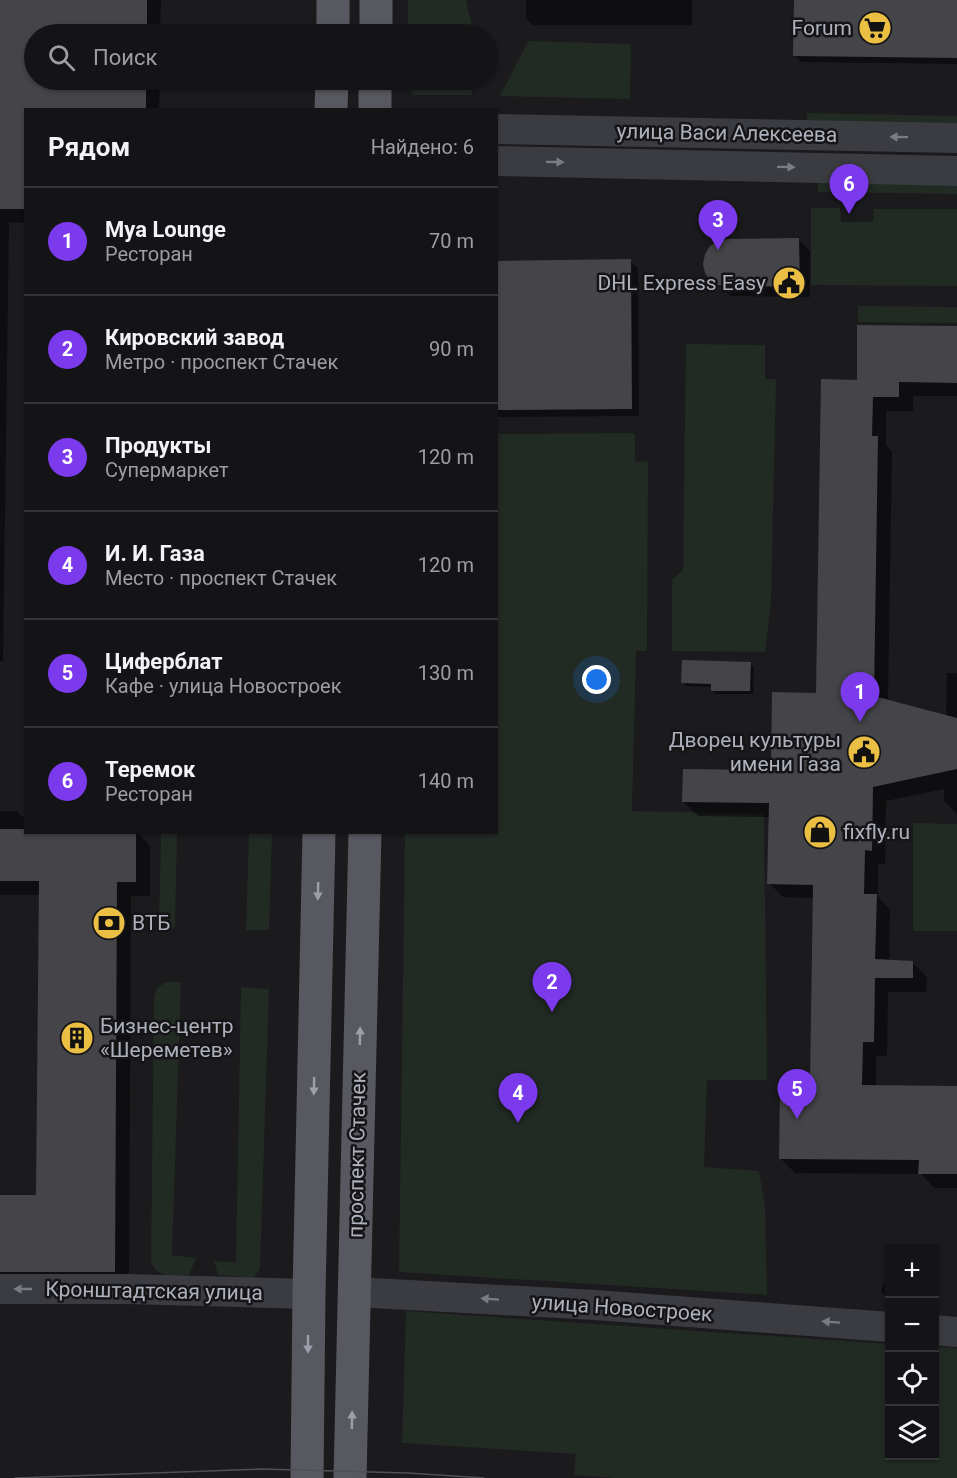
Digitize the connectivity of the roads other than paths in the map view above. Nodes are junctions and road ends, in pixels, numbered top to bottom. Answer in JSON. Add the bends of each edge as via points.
{"nodes":[{"id":1,"x":333,"y":0,"type":"edge"},
{"id":2,"x":376,"y":0,"type":"edge"},
{"id":3,"x":333,"y":24,"type":"edge"},
{"id":4,"x":376,"y":24,"type":"edge"},
{"id":5,"x":332,"y":90,"type":"edge"},
{"id":6,"x":375,"y":90,"type":"edge"},
{"id":7,"x":331,"y":108,"type":"edge"},
{"id":8,"x":375,"y":108,"type":"edge"},
{"id":9,"x":498,"y":129,"type":"edge"},
{"id":10,"x":957,"y":138,"type":"edge"},
{"id":11,"x":498,"y":161,"type":"edge"},
{"id":12,"x":957,"y":171,"type":"edge"},
{"id":13,"x":319,"y":834,"type":"edge"},
{"id":14,"x":365,"y":834,"type":"edge"},
{"id":15,"x":0,"y":1289,"type":"edge"},
{"id":16,"x":354,"y":1292,"type":"junction"},
{"id":17,"x":309,"y":1294,"type":"junction"},
{"id":18,"x":885,"y":1327,"type":"edge"},
{"id":19,"x":939,"y":1330,"type":"edge"},
{"id":20,"x":957,"y":1332,"type":"edge"},
{"id":21,"x":308,"y":1478,"type":"edge"},
{"id":22,"x":350,"y":1478,"type":"edge"}],
"edges":[{"from":1,"to":3,"type":"main road"},
{"from":2,"to":4,"type":"main road"},
{"from":5,"to":7,"type":"main road"},
{"from":6,"to":8,"type":"main road"},
{"from":10,"to":9,"type":"street","name":"улица Васи Алексеева","one_way":true},
{"from":11,"to":12,"type":"street","name":"улица Васи Алексеева","one_way":true},
{"from":13,"to":17,"type":"main road","one_way":true},
{"from":16,"to":14,"type":"main road","name":"проспект Стачек","one_way":true},
{"from":17,"to":15,"type":"street","name":"Кронштадтская улица","one_way":true},
{"from":18,"to":16,"type":"street","name":"улица Новостроек","one_way":true},
{"from":22,"to":16,"type":"main road","name":"проспект Стачек","one_way":true},
{"from":17,"to":21,"type":"main road","one_way":true},
{"from":19,"to":20,"type":"street"}]}
